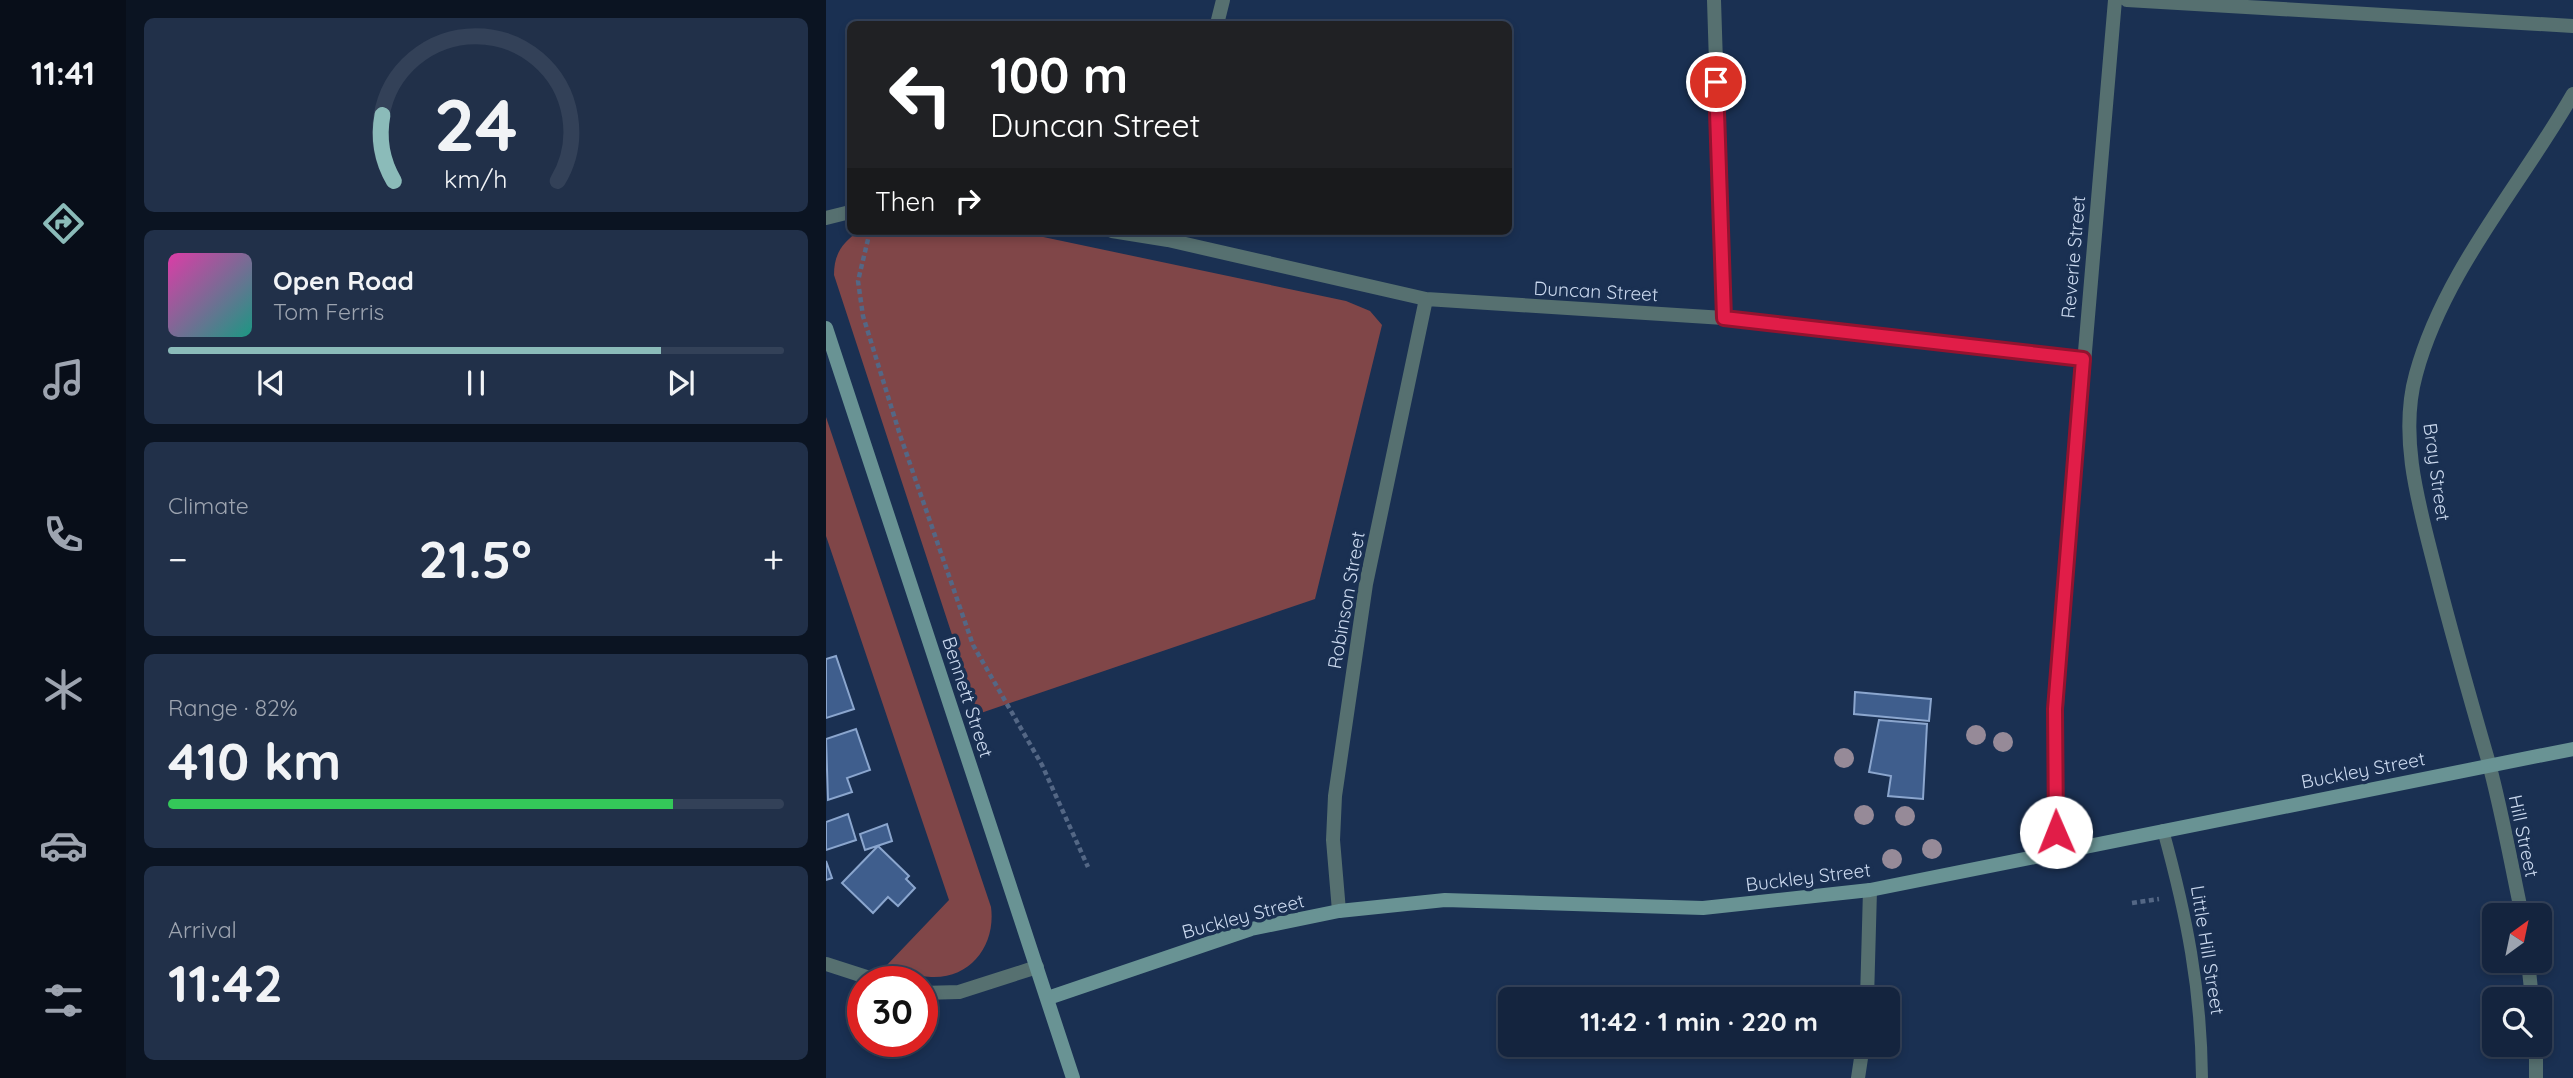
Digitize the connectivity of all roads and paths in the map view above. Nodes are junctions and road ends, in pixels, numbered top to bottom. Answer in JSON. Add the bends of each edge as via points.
{"nodes":[{"id":1,"x":1223,"y":0,"type":"edge"},
{"id":2,"x":1714,"y":0,"type":"edge"},
{"id":3,"x":2115,"y":0,"type":"edge"},
{"id":4,"x":2127,"y":0,"type":"edge"},
{"id":5,"x":1218,"y":21,"type":"edge"},
{"id":6,"x":2573,"y":26,"type":"edge"},
{"id":7,"x":2573,"y":94,"type":"edge"},
{"id":8,"x":847,"y":213,"type":"edge"},
{"id":9,"x":826,"y":218,"type":"edge"},
{"id":10,"x":869,"y":235,"type":"edge"},
{"id":11,"x":1169,"y":235,"type":"edge"},
{"id":12,"x":1426,"y":299,"type":"junction"},
{"id":13,"x":1724,"y":318,"type":"junction"},
{"id":14,"x":826,"y":328,"type":"edge"},
{"id":15,"x":2083,"y":359,"type":"junction"},
{"id":16,"x":2573,"y":749,"type":"edge"},
{"id":17,"x":2489,"y":764,"type":"junction"},
{"id":18,"x":2163,"y":830,"type":"junction"},
{"id":19,"x":2059,"y":853,"type":"junction"},
{"id":20,"x":1088,"y":867,"type":"dead end"},
{"id":21,"x":1870,"y":890,"type":"junction"},
{"id":22,"x":2168,"y":897,"type":"dead end"},
{"id":23,"x":2132,"y":903,"type":"dead end"},
{"id":24,"x":2519,"y":903,"type":"edge"},
{"id":25,"x":1339,"y":911,"type":"junction"},
{"id":26,"x":826,"y":964,"type":"edge"},
{"id":27,"x":1037,"y":967,"type":"junction"},
{"id":28,"x":847,"y":971,"type":"edge"},
{"id":29,"x":1867,"y":987,"type":"edge"},
{"id":30,"x":938,"y":993,"type":"edge"},
{"id":31,"x":1048,"y":998,"type":"junction"},
{"id":32,"x":1861,"y":1057,"type":"edge"},
{"id":33,"x":2536,"y":1057,"type":"edge"},
{"id":34,"x":1073,"y":1078,"type":"edge"},
{"id":35,"x":1858,"y":1078,"type":"edge"},
{"id":36,"x":2202,"y":1078,"type":"edge"},
{"id":37,"x":2536,"y":1078,"type":"edge"}],
"edges":[{"from":1,"to":5,"type":"street"},
{"from":2,"to":13,"type":"street"},
{"from":3,"to":15,"type":"street","name":"Reverie Street"},
{"from":4,"to":6,"type":"street"},
{"from":7,"to":17,"type":"street","name":"Bray Street","via":[[2457,278],[2415,375],[2409,415],[2418,495]]},
{"from":8,"to":9,"type":"street"},
{"from":10,"to":20,"type":"path","via":[[858,281],[863,316],[931,527],[973,645],[1042,765]]},
{"from":11,"to":12,"type":"street","name":"Duncan Street"},
{"from":12,"to":13,"type":"street","name":"Duncan Street"},
{"from":12,"to":25,"type":"street","name":"Robinson Street","via":[[1366,584],[1335,796],[1333,840]]},
{"from":13,"to":15,"type":"street","name":"Duncan Street"},
{"from":14,"to":27,"type":"street","name":"Bennett Street"},
{"from":15,"to":19,"type":"street","name":"Reverie Street","via":[[2055,709]]},
{"from":16,"to":17,"type":"street","name":"Buckley Street"},
{"from":17,"to":18,"type":"street","name":"Buckley Street"},
{"from":17,"to":24,"type":"street","name":"Hill Street"},
{"from":18,"to":19,"type":"street","name":"Buckley Street"},
{"from":18,"to":36,"type":"lane","name":"Little Hill Street","via":[[2193,954],[2201,1008]]},
{"from":19,"to":21,"type":"street","name":"Buckley Street"},
{"from":21,"to":25,"type":"street","name":"Buckley Street","via":[[1703,908],[1445,900]]},
{"from":21,"to":29,"type":"street"},
{"from":22,"to":23,"type":"path"},
{"from":25,"to":31,"type":"street","name":"Buckley Street","via":[[1251,929]]},
{"from":26,"to":28,"type":"street"},
{"from":27,"to":30,"type":"street","via":[[959,992]]},
{"from":27,"to":31,"type":"street","name":"Bennett Street"},
{"from":31,"to":34,"type":"street","name":"Bennett Street"},
{"from":32,"to":35,"type":"street"},
{"from":33,"to":37,"type":"street"}]}
